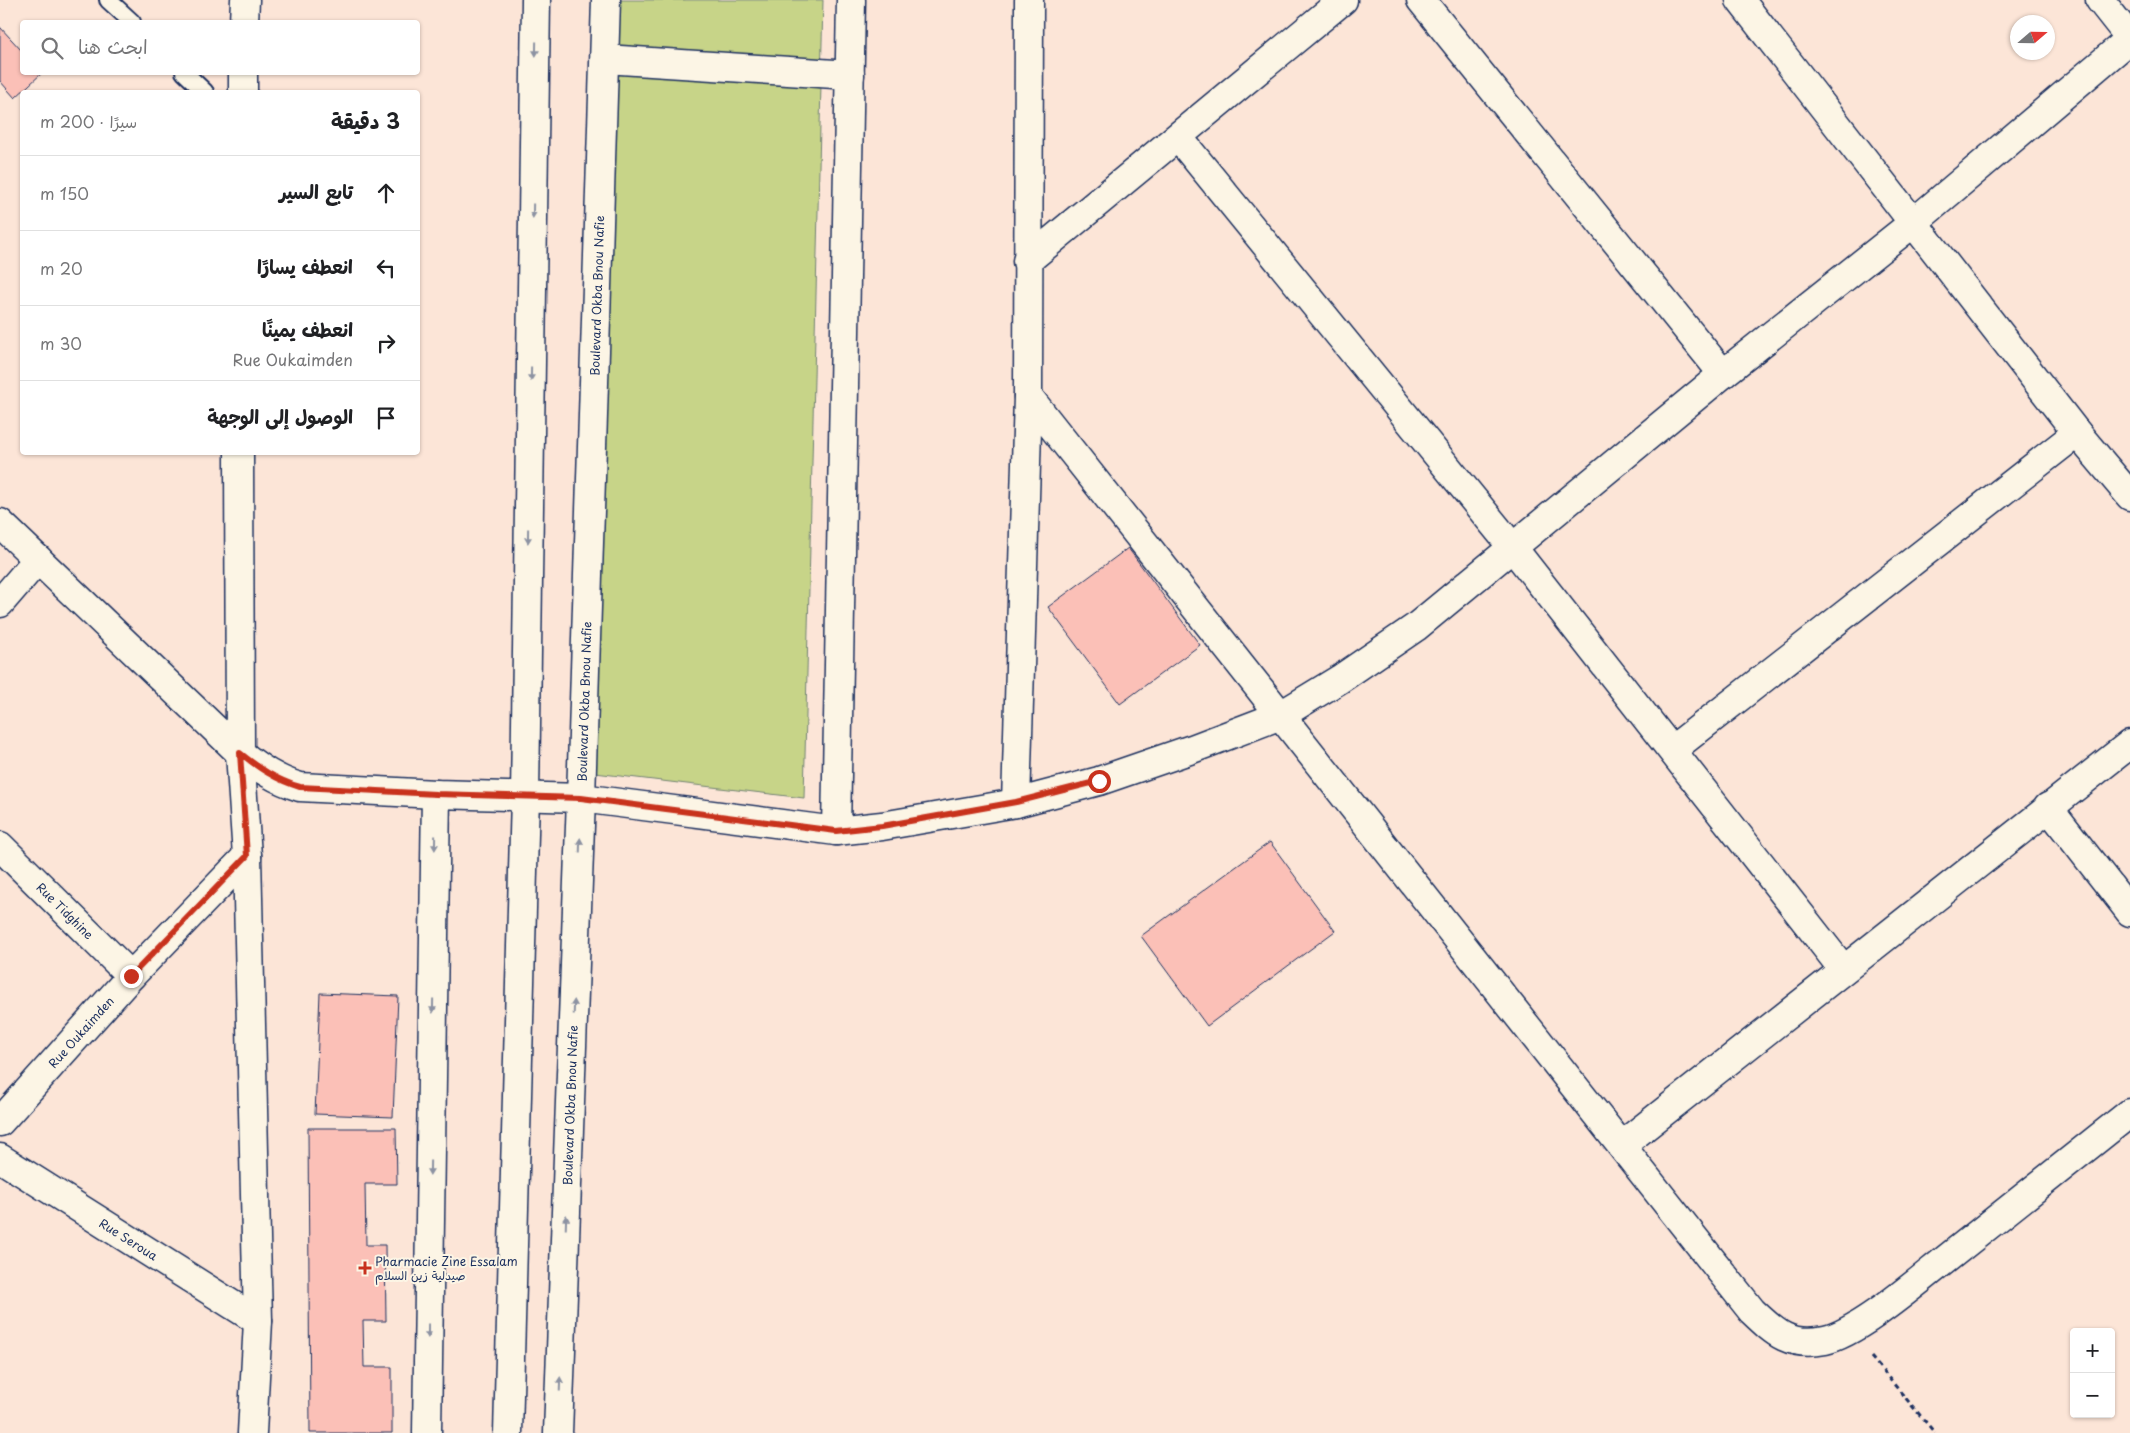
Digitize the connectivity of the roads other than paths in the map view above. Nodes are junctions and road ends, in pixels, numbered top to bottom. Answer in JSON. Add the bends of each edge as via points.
{"nodes":[{"id":1,"x":108,"y":0,"type":"edge"},
{"id":2,"x":245,"y":0,"type":"edge"},
{"id":3,"x":536,"y":0,"type":"edge"},
{"id":4,"x":606,"y":0,"type":"edge"},
{"id":5,"x":851,"y":0,"type":"edge"},
{"id":6,"x":1029,"y":0,"type":"edge"},
{"id":7,"x":1343,"y":0,"type":"edge"},
{"id":8,"x":1421,"y":0,"type":"edge"},
{"id":9,"x":1740,"y":0,"type":"edge"},
{"id":10,"x":2100,"y":0,"type":"edge"},
{"id":11,"x":130,"y":20,"type":"edge"},
{"id":12,"x":244,"y":20,"type":"edge"},
{"id":13,"x":2130,"y":38,"type":"edge"},
{"id":14,"x":605,"y":59,"type":"junction"},
{"id":15,"x":187,"y":75,"type":"edge"},
{"id":16,"x":243,"y":75,"type":"edge"},
{"id":17,"x":850,"y":75,"type":"junction"},
{"id":18,"x":203,"y":90,"type":"edge"},
{"id":19,"x":242,"y":90,"type":"edge"},
{"id":20,"x":1178,"y":137,"type":"junction"},
{"id":21,"x":1913,"y":223,"type":"junction"},
{"id":22,"x":1027,"y":261,"type":"junction"},
{"id":23,"x":1723,"y":374,"type":"junction"},
{"id":24,"x":1028,"y":396,"type":"junction"},
{"id":25,"x":2077,"y":433,"type":"junction"},
{"id":26,"x":239,"y":455,"type":"edge"},
{"id":27,"x":2130,"y":496,"type":"edge"},
{"id":28,"x":0,"y":523,"type":"edge"},
{"id":29,"x":1513,"y":548,"type":"junction"},
{"id":30,"x":38,"y":559,"type":"junction"},
{"id":31,"x":0,"y":602,"type":"edge"},
{"id":32,"x":1281,"y":715,"type":"junction"},
{"id":33,"x":2130,"y":744,"type":"edge"},
{"id":34,"x":1672,"y":749,"type":"junction"},
{"id":35,"x":240,"y":753,"type":"junction"},
{"id":36,"x":436,"y":794,"type":"junction"},
{"id":37,"x":525,"y":796,"type":"junction"},
{"id":38,"x":581,"y":798,"type":"junction"},
{"id":39,"x":1016,"y":802,"type":"junction"},
{"id":40,"x":2048,"y":808,"type":"junction"},
{"id":41,"x":836,"y":831,"type":"junction"},
{"id":42,"x":0,"y":846,"type":"edge"},
{"id":43,"x":247,"y":856,"type":"junction"},
{"id":44,"x":2130,"y":912,"type":"edge"},
{"id":45,"x":1842,"y":968,"type":"junction"},
{"id":46,"x":131,"y":976,"type":"junction"},
{"id":47,"x":2130,"y":1113,"type":"edge"},
{"id":48,"x":0,"y":1122,"type":"edge"},
{"id":49,"x":1622,"y":1144,"type":"junction"},
{"id":50,"x":0,"y":1158,"type":"edge"},
{"id":51,"x":258,"y":1321,"type":"junction"},
{"id":52,"x":252,"y":1433,"type":"edge"},
{"id":53,"x":426,"y":1433,"type":"edge"},
{"id":54,"x":508,"y":1433,"type":"edge"},
{"id":55,"x":558,"y":1433,"type":"edge"}],
"edges":[{"from":1,"to":11,"type":"lane"},
{"from":2,"to":12,"type":"street"},
{"from":3,"to":37,"type":"street","one_way":true},
{"from":4,"to":14,"type":"street","name":"Boulevard Okba Bnou Nafie"},
{"from":5,"to":17,"type":"street"},
{"from":6,"to":22,"type":"street"},
{"from":7,"to":20,"type":"street"},
{"from":8,"to":23,"type":"street"},
{"from":9,"to":21,"type":"street"},
{"from":10,"to":13,"type":"street"},
{"from":13,"to":21,"type":"street"},
{"from":14,"to":17,"type":"street"},
{"from":14,"to":38,"type":"street","name":"Boulevard Okba Bnou Nafie"},
{"from":15,"to":18,"type":"lane"},
{"from":16,"to":19,"type":"street"},
{"from":17,"to":41,"type":"street"},
{"from":20,"to":22,"type":"street"},
{"from":20,"to":29,"type":"street"},
{"from":21,"to":23,"type":"street"},
{"from":21,"to":25,"type":"street"},
{"from":22,"to":24,"type":"street"},
{"from":23,"to":29,"type":"street"},
{"from":24,"to":32,"type":"street"},
{"from":24,"to":39,"type":"street"},
{"from":25,"to":27,"type":"street"},
{"from":25,"to":34,"type":"street"},
{"from":26,"to":35,"type":"street"},
{"from":28,"to":30,"type":"street"},
{"from":29,"to":32,"type":"street","via":[[1416,627]]},
{"from":29,"to":34,"type":"street"},
{"from":30,"to":31,"type":"street"},
{"from":30,"to":35,"type":"street"},
{"from":32,"to":39,"type":"street","via":[[1099,781]]},
{"from":32,"to":49,"type":"street"},
{"from":33,"to":40,"type":"street"},
{"from":34,"to":45,"type":"street"},
{"from":35,"to":36,"type":"street","via":[[274,778],[300,787]]},
{"from":35,"to":43,"type":"street"},
{"from":36,"to":37,"type":"street"},
{"from":36,"to":53,"type":"street","one_way":true},
{"from":37,"to":38,"type":"street"},
{"from":37,"to":54,"type":"street"},
{"from":38,"to":41,"type":"street"},
{"from":55,"to":38,"type":"street","name":"Boulevard Okba Bnou Nafie","one_way":true},
{"from":39,"to":41,"type":"street"},
{"from":40,"to":44,"type":"street"},
{"from":40,"to":45,"type":"street"},
{"from":42,"to":46,"type":"street","name":"Rue Tidghine"},
{"from":43,"to":46,"type":"street","name":"Rue Oukaimden"},
{"from":43,"to":51,"type":"street"},
{"from":45,"to":49,"type":"street"},
{"from":46,"to":48,"type":"street","name":"Rue Oukaimden"},
{"from":47,"to":49,"type":"street","via":[[1899,1296],[1849,1330],[1827,1340],[1802,1342],[1776,1334],[1752,1311]]},
{"from":50,"to":51,"type":"street","name":"Rue Seroua"},
{"from":51,"to":52,"type":"street"}]}
